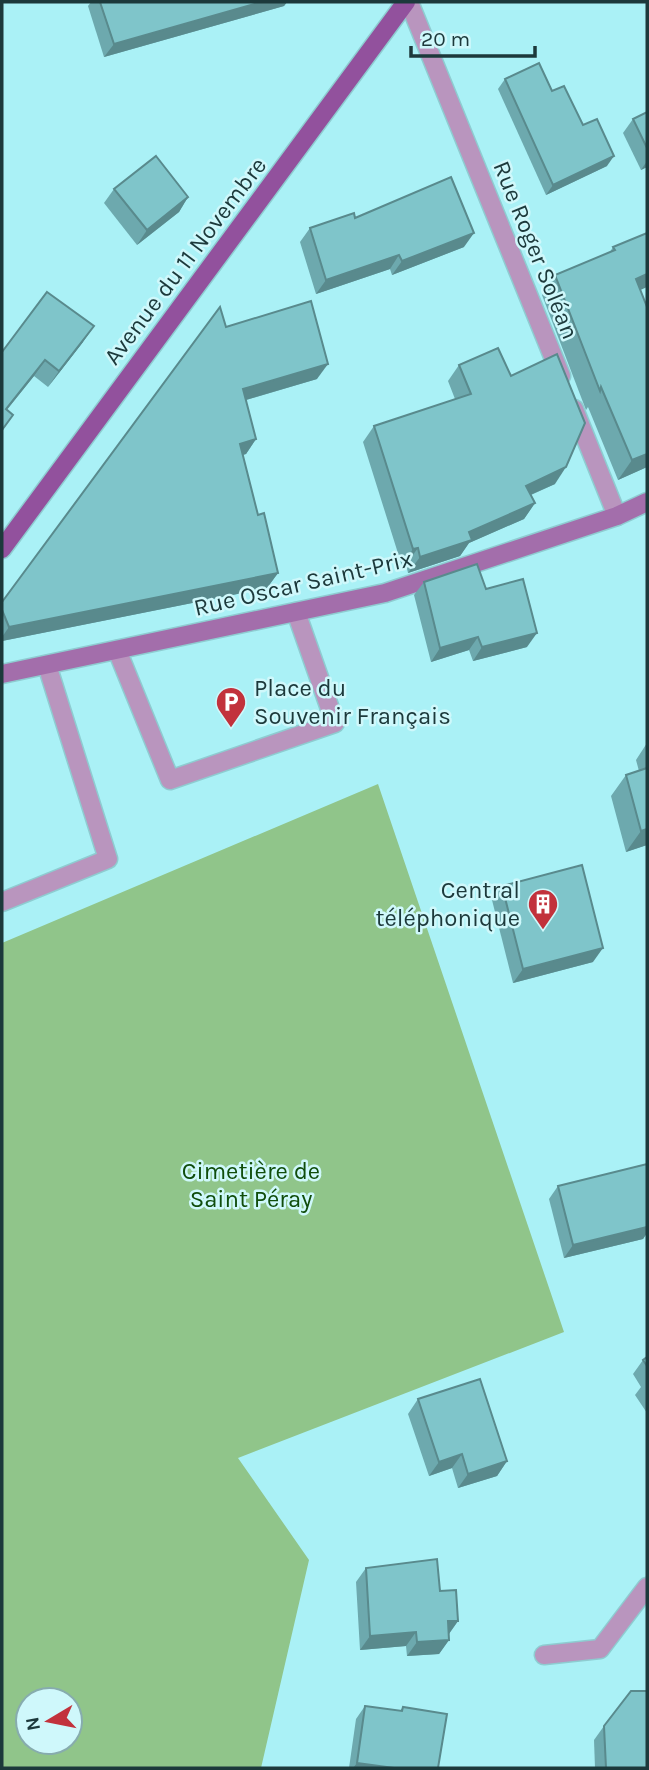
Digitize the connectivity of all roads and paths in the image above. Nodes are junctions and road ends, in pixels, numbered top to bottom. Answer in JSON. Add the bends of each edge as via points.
{"nodes":[{"id":1,"x":408,"y":2,"type":"edge"},
{"id":2,"x":647,"y":502,"type":"edge"},
{"id":3,"x":617,"y":516,"type":"junction"},
{"id":4,"x":2,"y":549,"type":"edge"},
{"id":5,"x":296,"y":612,"type":"junction"},
{"id":6,"x":117,"y":650,"type":"junction"},
{"id":7,"x":47,"y":665,"type":"junction"},
{"id":8,"x":2,"y":674,"type":"edge"},
{"id":9,"x":2,"y":902,"type":"edge"},
{"id":10,"x":647,"y":1587,"type":"edge"},
{"id":11,"x":544,"y":1655,"type":"dead end"}],
"edges":[{"from":1,"to":3,"type":"street","name":"Rue Roger Soléan"},
{"from":1,"to":4,"type":"main road","name":"Avenue du 11 Novembre"},
{"from":2,"to":3,"type":"street","name":"Rue Oscar Saint-Prix"},
{"from":3,"to":5,"type":"street","name":"Rue Oscar Saint-Prix","via":[[385,593]]},
{"from":5,"to":6,"type":"street","name":"Rue Oscar Saint-Prix"},
{"from":5,"to":6,"type":"street","via":[[335,723],[170,780]]},
{"from":6,"to":7,"type":"street","name":"Rue Oscar Saint-Prix"},
{"from":7,"to":8,"type":"street","name":"Rue Oscar Saint-Prix"},
{"from":7,"to":9,"type":"street","via":[[108,859]]},
{"from":10,"to":11,"type":"street","via":[[600,1650]]}]}
